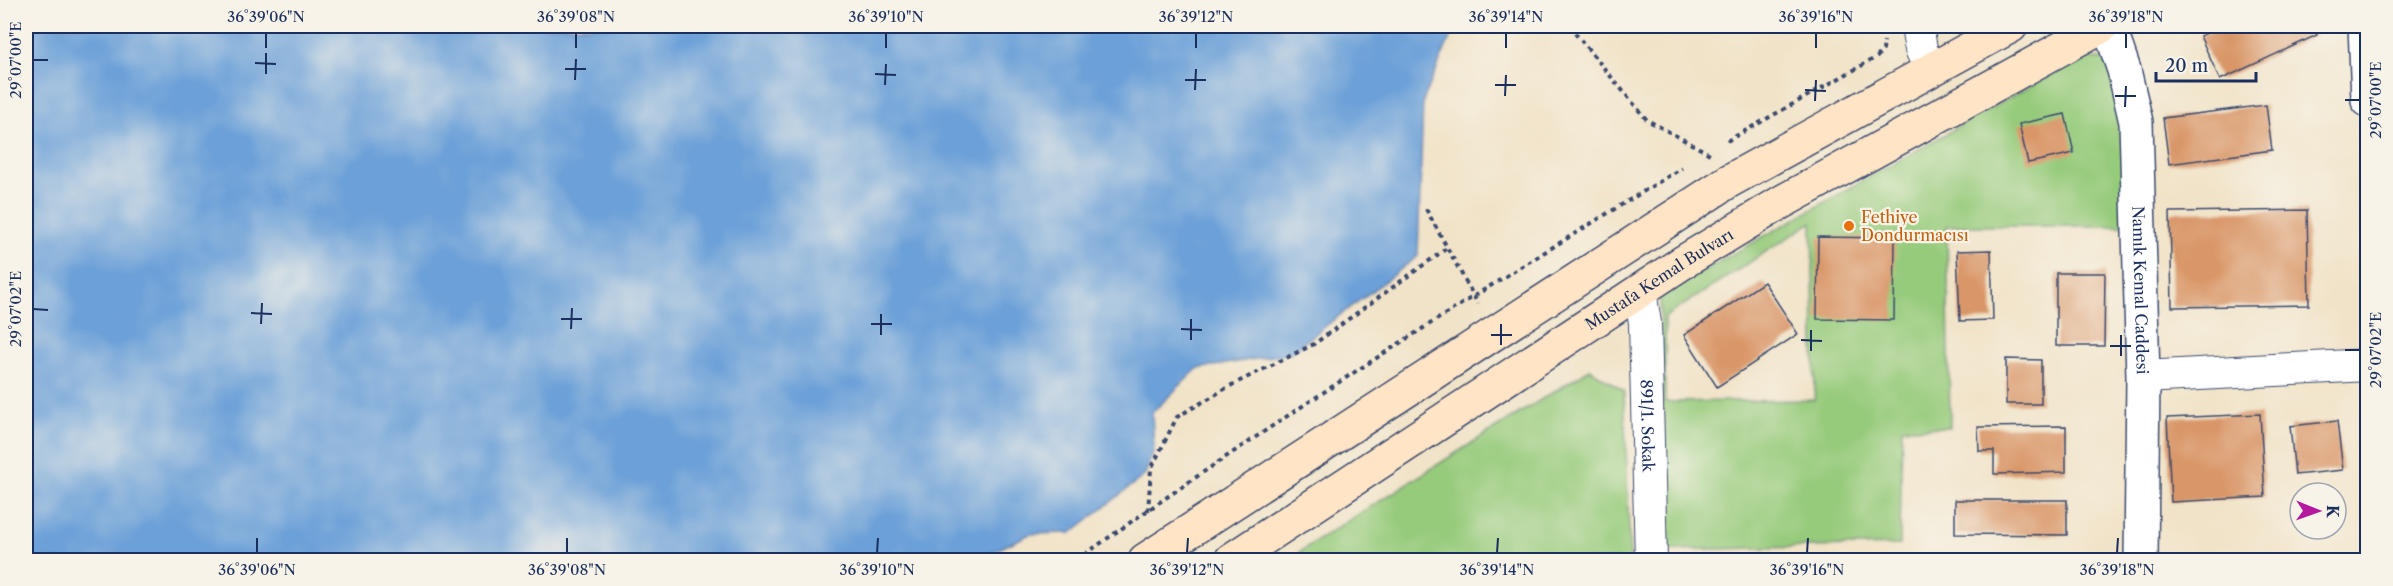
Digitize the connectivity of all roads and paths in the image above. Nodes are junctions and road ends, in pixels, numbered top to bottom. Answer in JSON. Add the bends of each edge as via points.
{"nodes":[{"id":1,"x":1569,"y":26,"type":"edge"},
{"id":2,"x":1917,"y":26,"type":"edge"},
{"id":3,"x":2011,"y":26,"type":"edge"},
{"id":4,"x":2102,"y":26,"type":"edge"},
{"id":5,"x":2109,"y":26,"type":"edge"},
{"id":6,"x":2365,"y":26,"type":"edge"},
{"id":7,"x":1885,"y":32,"type":"dead end"},
{"id":8,"x":1930,"y":69,"type":"junction"},
{"id":9,"x":2367,"y":100,"type":"edge"},
{"id":10,"x":1709,"y":152,"type":"junction"},
{"id":11,"x":1699,"y":158,"type":"dead end"},
{"id":12,"x":1689,"y":164,"type":"dead end"},
{"id":13,"x":1729,"y":182,"type":"junction"},
{"id":14,"x":1426,"y":208,"type":"dead end"},
{"id":15,"x":1447,"y":248,"type":"junction"},
{"id":16,"x":1640,"y":291,"type":"junction"},
{"id":17,"x":1472,"y":296,"type":"junction"},
{"id":18,"x":1480,"y":307,"type":"dead end"},
{"id":19,"x":2367,"y":365,"type":"edge"},
{"id":20,"x":2143,"y":377,"type":"junction"},
{"id":21,"x":1148,"y":512,"type":"junction"},
{"id":22,"x":1158,"y":547,"type":"edge"},
{"id":23,"x":1077,"y":561,"type":"edge"},
{"id":24,"x":1231,"y":561,"type":"edge"},
{"id":25,"x":1651,"y":561,"type":"edge"},
{"id":26,"x":2141,"y":561,"type":"edge"}],
"edges":[{"from":1,"to":10,"type":"path","via":[[1647,120]]},
{"from":2,"to":8,"type":"street"},
{"from":3,"to":8,"type":"main road"},
{"from":4,"to":16,"type":"main road","name":"Mustafa Kemal Bulvarı","via":[[1780,203]]},
{"from":5,"to":20,"type":"street","name":"Namık Kemal Caddesi","via":[[2136,122]]},
{"from":6,"to":9,"type":"street"},
{"from":7,"to":10,"type":"path","via":[[1883,50],[1877,57]]},
{"from":8,"to":13,"type":"main road"},
{"from":10,"to":11,"type":"path"},
{"from":10,"to":13,"type":"path"},
{"from":12,"to":17,"type":"path"},
{"from":13,"to":22,"type":"main road"},
{"from":14,"to":15,"type":"path"},
{"from":15,"to":17,"type":"path"},
{"from":15,"to":21,"type":"path","via":[[1314,344],[1177,417],[1151,469]]},
{"from":16,"to":24,"type":"main road","name":"Mustafa Kemal Bulvarı"},
{"from":16,"to":25,"type":"street","name":"891/1. Sokak","via":[[1645,323]]},
{"from":17,"to":18,"type":"path"},
{"from":17,"to":21,"type":"path"},
{"from":19,"to":20,"type":"street"},
{"from":20,"to":26,"type":"street","name":"Namık Kemal Caddesi"},
{"from":21,"to":22,"type":"path"},
{"from":21,"to":23,"type":"path"}]}
